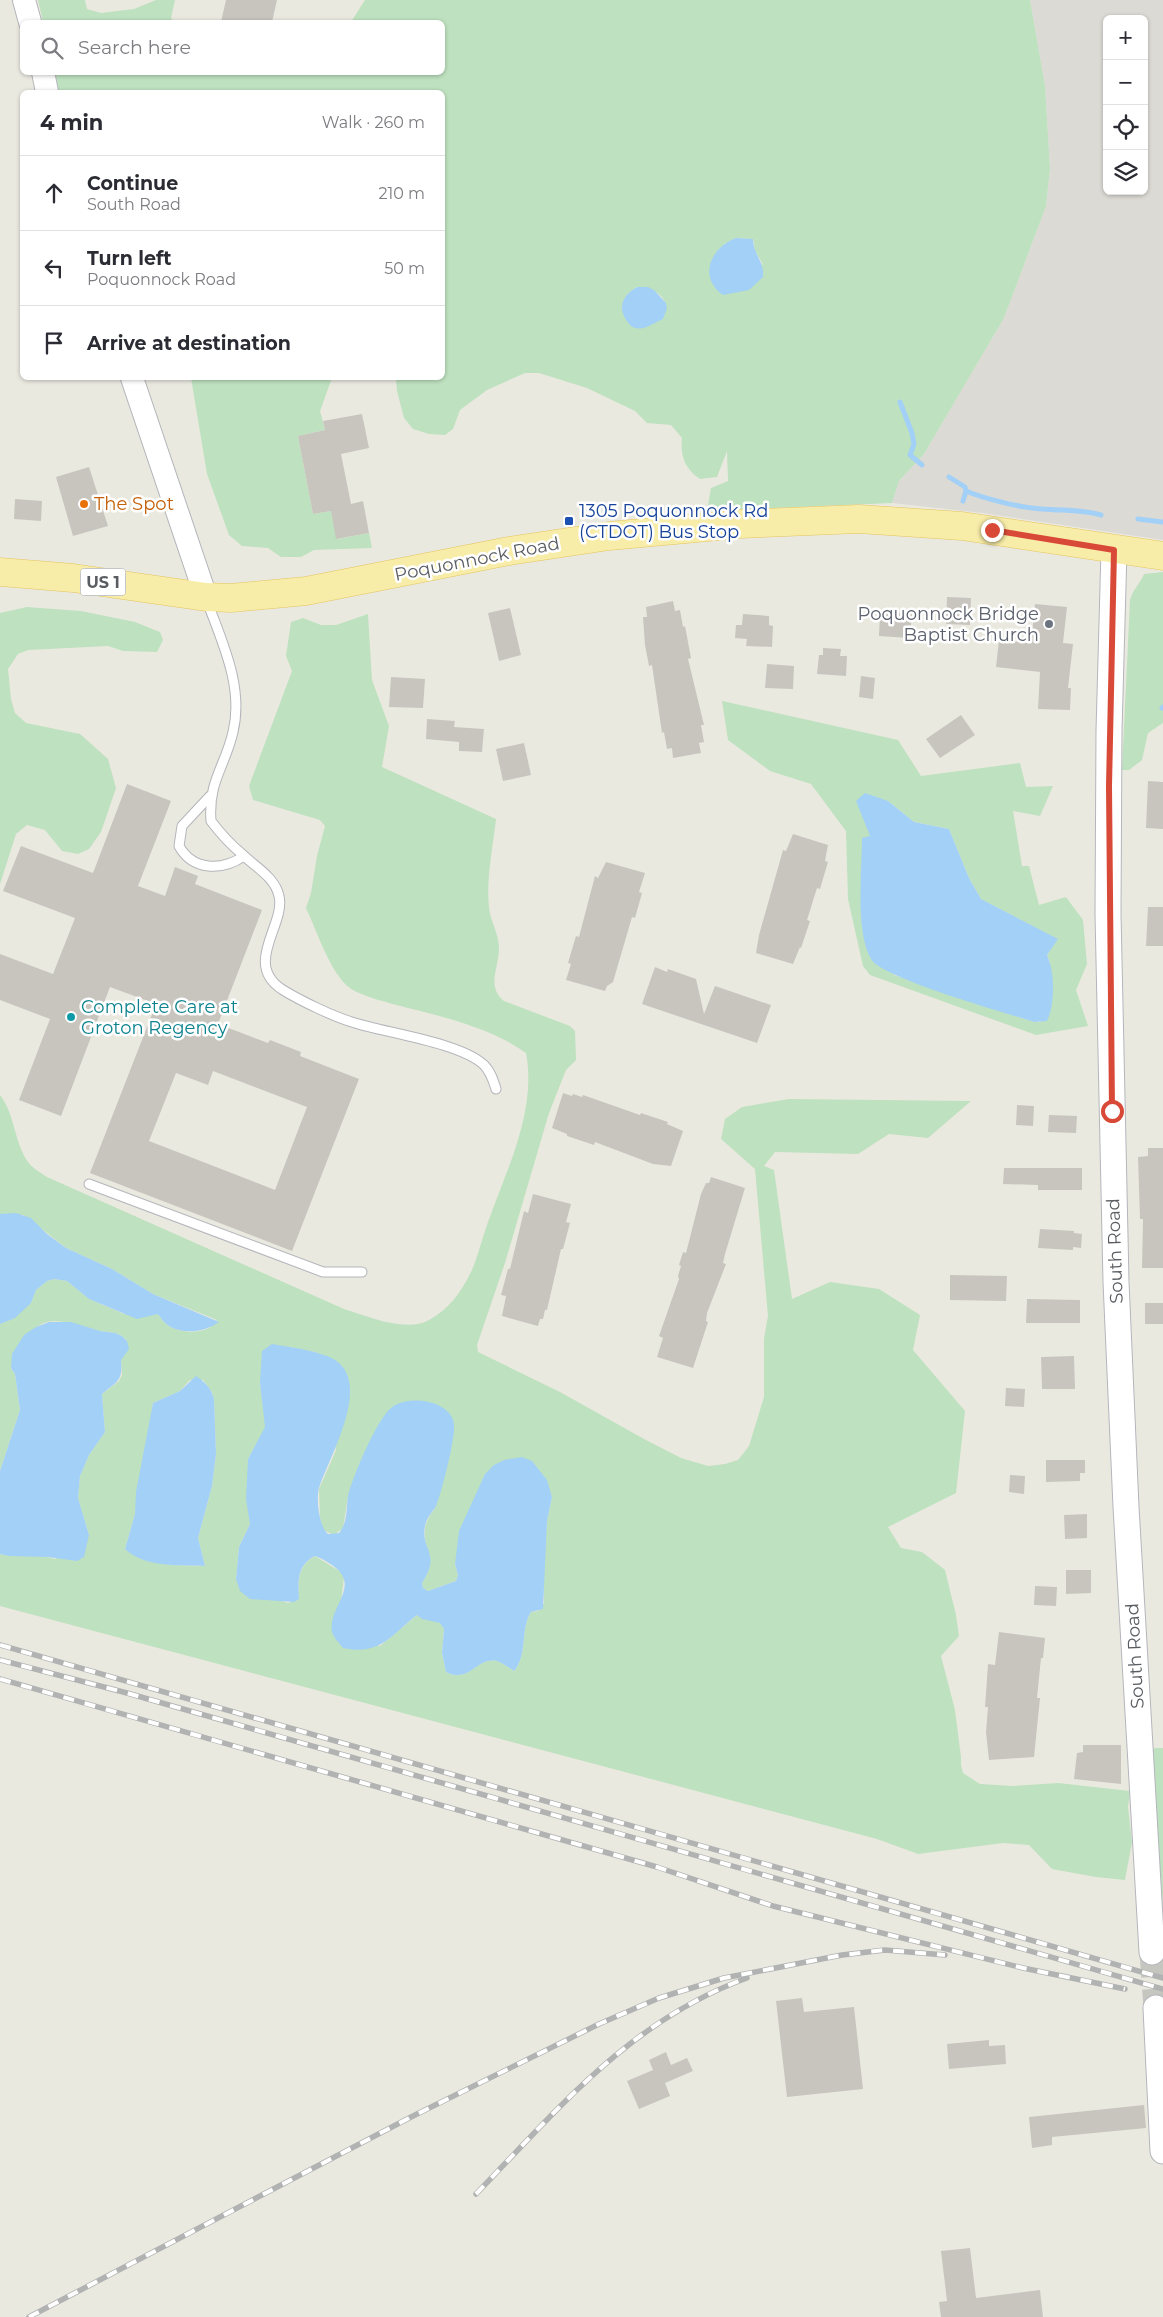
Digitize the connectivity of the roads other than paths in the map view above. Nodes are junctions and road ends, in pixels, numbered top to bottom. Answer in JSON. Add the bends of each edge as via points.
{"nodes":[{"id":1,"x":24,"y":0,"type":"edge"},
{"id":2,"x":29,"y":20,"type":"edge"},
{"id":3,"x":43,"y":75,"type":"edge"},
{"id":4,"x":46,"y":90,"type":"edge"},
{"id":5,"x":133,"y":380,"type":"edge"},
{"id":6,"x":1114,"y":550,"type":"junction"},
{"id":7,"x":1163,"y":556,"type":"edge"},
{"id":8,"x":0,"y":572,"type":"edge"},
{"id":9,"x":206,"y":596,"type":"junction"},
{"id":10,"x":210,"y":796,"type":"junction"},
{"id":11,"x":244,"y":856,"type":"junction"},
{"id":12,"x":496,"y":1089,"type":"dead end"},
{"id":13,"x":88,"y":1184,"type":"dead end"},
{"id":14,"x":362,"y":1272,"type":"dead end"},
{"id":15,"x":1152,"y":1952,"type":"tunnel mouth"},
{"id":16,"x":1156,"y":2008,"type":"tunnel mouth"},
{"id":17,"x":1163,"y":2151,"type":"edge"}],
"edges":[{"from":1,"to":2,"type":"street"},
{"from":3,"to":4,"type":"street"},
{"from":5,"to":9,"type":"street"},
{"from":6,"to":7,"type":"main road","name":"Poquonnock Road","number":"US 1"},
{"from":6,"to":9,"type":"main road","name":"Poquonnock Road","number":"US 1","via":[[920,522],[779,522],[609,536],[526,548],[306,591],[231,598]]},
{"from":6,"to":15,"type":"main road","name":"South Road","via":[[1108,923],[1116,1282]]},
{"from":8,"to":9,"type":"main road","name":"Poquonnock Road","number":"US 1"},
{"from":9,"to":10,"type":"lane","via":[[229,662],[236,700],[230,745]]},
{"from":10,"to":11,"type":"lane","via":[[211,821]]},
{"from":10,"to":11,"type":"lane","via":[[182,826],[179,846],[188,858],[203,866],[224,866]]},
{"from":11,"to":12,"type":"lane","via":[[261,869],[279,894],[280,906],[265,958],[272,981],[282,990],[354,1023],[468,1055],[490,1072]]},
{"from":13,"to":14,"type":"lane","via":[[323,1272]]},
{"from":16,"to":17,"type":"main road"}]}
